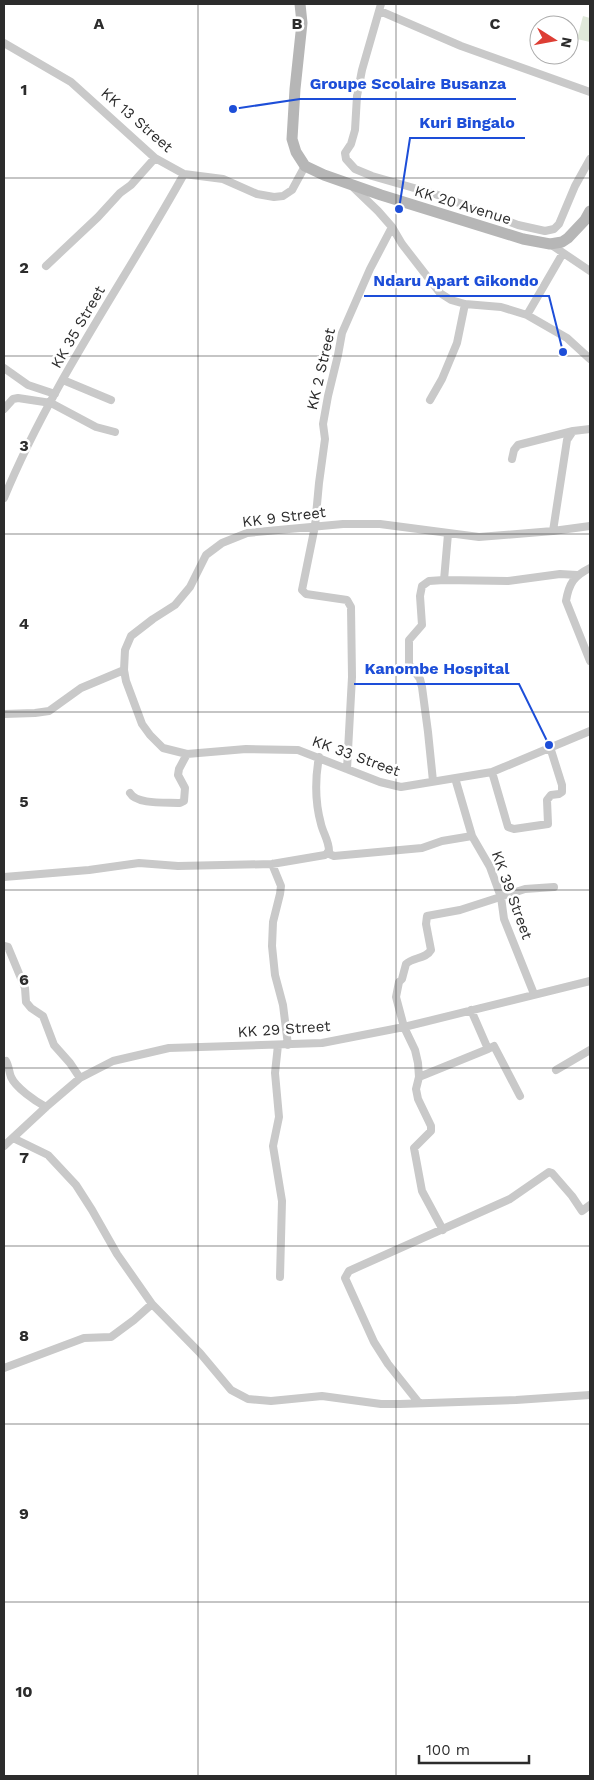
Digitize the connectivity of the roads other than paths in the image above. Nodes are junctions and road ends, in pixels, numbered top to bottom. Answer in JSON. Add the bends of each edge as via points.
{"nodes":[{"id":1,"x":300,"y":4,"type":"edge"},
{"id":2,"x":380,"y":7,"type":"edge"},
{"id":3,"x":4,"y":43,"type":"edge"},
{"id":4,"x":590,"y":92,"type":"edge"},
{"id":5,"x":155,"y":158,"type":"junction"},
{"id":6,"x":590,"y":159,"type":"edge"},
{"id":7,"x":305,"y":166,"type":"junction"},
{"id":8,"x":184,"y":174,"type":"junction"},
{"id":9,"x":350,"y":184,"type":"junction"},
{"id":10,"x":590,"y":211,"type":"edge"},
{"id":11,"x":392,"y":228,"type":"junction"},
{"id":12,"x":550,"y":244,"type":"junction"},
{"id":13,"x":563,"y":253,"type":"junction"},
{"id":14,"x":46,"y":266,"type":"dead end"},
{"id":15,"x":590,"y":270,"type":"edge"},
{"id":16,"x":465,"y":304,"type":"junction"},
{"id":17,"x":528,"y":315,"type":"junction"},
{"id":18,"x":590,"y":359,"type":"edge"},
{"id":19,"x":4,"y":368,"type":"edge"},
{"id":20,"x":63,"y":380,"type":"junction"},
{"id":21,"x":55,"y":394,"type":"junction"},
{"id":22,"x":111,"y":400,"type":"dead end"},
{"id":23,"x":430,"y":400,"type":"dead end"},
{"id":24,"x":51,"y":403,"type":"junction"},
{"id":25,"x":4,"y":410,"type":"edge"},
{"id":26,"x":590,"y":429,"type":"edge"},
{"id":27,"x":573,"y":431,"type":"junction"},
{"id":28,"x":114,"y":432,"type":"dead end"},
{"id":29,"x":512,"y":459,"type":"dead end"},
{"id":30,"x":4,"y":498,"type":"edge"},
{"id":31,"x":315,"y":526,"type":"junction"},
{"id":32,"x":590,"y":526,"type":"edge"},
{"id":33,"x":553,"y":531,"type":"junction"},
{"id":34,"x":448,"y":534,"type":"junction"},
{"id":35,"x":590,"y":568,"type":"edge"},
{"id":36,"x":576,"y":575,"type":"junction"},
{"id":37,"x":444,"y":580,"type":"junction"},
{"id":38,"x":590,"y":661,"type":"edge"},
{"id":39,"x":124,"y":670,"type":"junction"},
{"id":40,"x":4,"y":714,"type":"edge"},
{"id":41,"x":590,"y":731,"type":"edge"},
{"id":42,"x":550,"y":747,"type":"junction"},
{"id":43,"x":187,"y":754,"type":"junction"},
{"id":44,"x":319,"y":757,"type":"junction"},
{"id":45,"x":347,"y":769,"type":"junction"},
{"id":46,"x":492,"y":772,"type":"junction"},
{"id":47,"x":455,"y":778,"type":"junction"},
{"id":48,"x":433,"y":781,"type":"junction"},
{"id":49,"x":130,"y":793,"type":"dead end"},
{"id":50,"x":472,"y":836,"type":"junction"},
{"id":51,"x":327,"y":853,"type":"junction"},
{"id":52,"x":272,"y":864,"type":"junction"},
{"id":53,"x":4,"y":877,"type":"edge"},
{"id":54,"x":554,"y":887,"type":"dead end"},
{"id":55,"x":500,"y":897,"type":"junction"},
{"id":56,"x":4,"y":946,"type":"edge"},
{"id":57,"x":590,"y":981,"type":"edge"},
{"id":58,"x":534,"y":994,"type":"junction"},
{"id":59,"x":471,"y":1010,"type":"junction"},
{"id":60,"x":404,"y":1027,"type":"junction"},
{"id":61,"x":278,"y":1045,"type":"junction"},
{"id":62,"x":288,"y":1045,"type":"junction"},
{"id":63,"x":488,"y":1049,"type":"junction"},
{"id":64,"x":590,"y":1050,"type":"edge"},
{"id":65,"x":6,"y":1061,"type":"dead end"},
{"id":66,"x":556,"y":1070,"type":"dead end"},
{"id":67,"x":419,"y":1077,"type":"junction"},
{"id":68,"x":80,"y":1078,"type":"junction"},
{"id":69,"x":520,"y":1096,"type":"dead end"},
{"id":70,"x":46,"y":1107,"type":"junction"},
{"id":71,"x":13,"y":1138,"type":"junction"},
{"id":72,"x":4,"y":1146,"type":"edge"},
{"id":73,"x":590,"y":1205,"type":"edge"},
{"id":74,"x":443,"y":1230,"type":"junction"},
{"id":75,"x":280,"y":1277,"type":"dead end"},
{"id":76,"x":152,"y":1304,"type":"junction"},
{"id":77,"x":4,"y":1368,"type":"edge"},
{"id":78,"x":590,"y":1395,"type":"edge"},
{"id":79,"x":420,"y":1403,"type":"junction"}],
"edges":[{"from":1,"to":7,"type":"main road","via":[[302,23],[292,139]]},
{"from":2,"to":4,"type":"street","via":[[461,46]]},
{"from":2,"to":6,"type":"street","via":[[362,70],[355,130],[345,153],[354,169],[435,194],[518,225],[545,231],[559,224]]},
{"from":3,"to":5,"type":"street","name":"KK 13 Street","via":[[71,82]]},
{"from":5,"to":8,"type":"street","name":"KK 13 Street"},
{"from":5,"to":14,"type":"street"},
{"from":7,"to":8,"type":"street","name":"KK 13 Street","via":[[292,190],[274,197],[223,179]]},
{"from":7,"to":9,"type":"main road","name":"KK 20 Avenue"},
{"from":8,"to":20,"type":"street","name":"KK 35 Street"},
{"from":9,"to":11,"type":"street"},
{"from":9,"to":12,"type":"main road","name":"KK 20 Avenue","via":[[514,236]]},
{"from":10,"to":12,"type":"main road","via":[[573,234],[562,242]]},
{"from":11,"to":16,"type":"street","via":[[440,294]]},
{"from":11,"to":31,"type":"street","name":"KK 2 Street","via":[[342,332],[323,424],[325,439]]},
{"from":12,"to":13,"type":"street"},
{"from":13,"to":15,"type":"street"},
{"from":13,"to":17,"type":"street"},
{"from":16,"to":17,"type":"street","via":[[501,307]]},
{"from":16,"to":23,"type":"street","via":[[457,343]]},
{"from":17,"to":18,"type":"street","via":[[567,338]]},
{"from":19,"to":21,"type":"street","via":[[28,384]]},
{"from":20,"to":21,"type":"street","name":"KK 35 Street"},
{"from":20,"to":22,"type":"street"},
{"from":21,"to":24,"type":"street","name":"KK 35 Street"},
{"from":24,"to":25,"type":"street","via":[[18,398]]},
{"from":24,"to":28,"type":"street","via":[[96,427]]},
{"from":24,"to":30,"type":"street","name":"KK 35 Street"},
{"from":26,"to":27,"type":"street"},
{"from":27,"to":29,"type":"street","via":[[518,445]]},
{"from":27,"to":33,"type":"street","via":[[567,440]]},
{"from":31,"to":34,"type":"street","name":"KK 9 Street","via":[[380,524]]},
{"from":31,"to":39,"type":"street","name":"KK 9 Street","via":[[248,533],[206,555],[190,587],[175,605],[131,636],[125,650]]},
{"from":31,"to":45,"type":"street","name":"KK 2 Street","via":[[303,593],[347,600],[352,607]]},
{"from":32,"to":33,"type":"street","name":"KK 9 Street"},
{"from":33,"to":34,"type":"street","name":"KK 9 Street","via":[[479,538]]},
{"from":34,"to":37,"type":"street"},
{"from":35,"to":36,"type":"street"},
{"from":36,"to":37,"type":"street","via":[[508,581]]},
{"from":36,"to":38,"type":"street","via":[[566,601]]},
{"from":37,"to":48,"type":"street","via":[[429,581],[422,586],[422,625],[409,640],[409,664],[420,679],[422,688]]},
{"from":39,"to":40,"type":"street","via":[[81,688],[49,711]]},
{"from":39,"to":43,"type":"street","name":"KK 33 Street","via":[[142,724],[150,735],[163,748]]},
{"from":41,"to":42,"type":"street","name":"KK 33 Street"},
{"from":42,"to":46,"type":"street","name":"KK 33 Street"},
{"from":42,"to":46,"type":"street","via":[[562,792],[551,795],[547,800],[548,824],[508,828]]},
{"from":43,"to":44,"type":"street","name":"KK 33 Street","via":[[270,749],[298,750]]},
{"from":43,"to":49,"type":"street","via":[[178,775],[185,788],[184,801],[137,800]]},
{"from":44,"to":45,"type":"street","name":"KK 33 Street"},
{"from":44,"to":51,"type":"street","via":[[316,790],[321,825],[329,846]]},
{"from":45,"to":48,"type":"street","name":"KK 33 Street","via":[[401,787]]},
{"from":46,"to":47,"type":"street","name":"KK 33 Street"},
{"from":47,"to":48,"type":"street","name":"KK 33 Street"},
{"from":47,"to":50,"type":"street","name":"KK 39 Street"},
{"from":50,"to":51,"type":"street","via":[[422,848],[347,856]]},
{"from":50,"to":55,"type":"street","name":"KK 39 Street","via":[[490,867]]},
{"from":51,"to":52,"type":"street"},
{"from":52,"to":53,"type":"street","via":[[139,864]]},
{"from":52,"to":62,"type":"street","via":[[281,886],[273,922],[272,946]]},
{"from":54,"to":55,"type":"street","via":[[525,889]]},
{"from":55,"to":58,"type":"street","name":"KK 39 Street","via":[[504,919]]},
{"from":55,"to":60,"type":"street","via":[[460,910],[427,916],[431,950],[429,954],[406,964],[397,990]]},
{"from":56,"to":68,"type":"street","via":[[8,947],[25,988],[26,1002],[44,1016],[54,1045]]},
{"from":57,"to":58,"type":"street","name":"KK 29 Street"},
{"from":58,"to":59,"type":"street","name":"KK 29 Street"},
{"from":59,"to":60,"type":"street","name":"KK 29 Street"},
{"from":59,"to":63,"type":"street"},
{"from":60,"to":62,"type":"street","name":"KK 29 Street","via":[[322,1043]]},
{"from":60,"to":67,"type":"street","via":[[415,1050]]},
{"from":61,"to":62,"type":"street","name":"KK 29 Street"},
{"from":61,"to":68,"type":"street","name":"KK 29 Street","via":[[169,1048],[113,1061]]},
{"from":61,"to":75,"type":"street","via":[[275,1073],[279,1117],[273,1146],[282,1201]]},
{"from":63,"to":67,"type":"street"},
{"from":63,"to":69,"type":"street","via":[[494,1046]]},
{"from":64,"to":66,"type":"street"},
{"from":65,"to":70,"type":"street","via":[[15,1082]]},
{"from":67,"to":74,"type":"street","via":[[418,1099],[431,1131],[414,1148],[414,1154],[422,1191]]},
{"from":68,"to":70,"type":"street","name":"KK 29 Street"},
{"from":70,"to":71,"type":"street","name":"KK 29 Street"},
{"from":71,"to":72,"type":"street","name":"KK 29 Street"},
{"from":71,"to":76,"type":"street","via":[[48,1156],[76,1185],[116,1254]]},
{"from":73,"to":74,"type":"street","via":[[582,1211],[549,1172],[510,1199]]},
{"from":74,"to":79,"type":"street","via":[[346,1275],[374,1342]]},
{"from":76,"to":77,"type":"street","via":[[111,1337],[84,1338]]},
{"from":76,"to":79,"type":"street","via":[[231,1390],[248,1399],[272,1401],[322,1396],[381,1404]]},
{"from":78,"to":79,"type":"street"}]}
